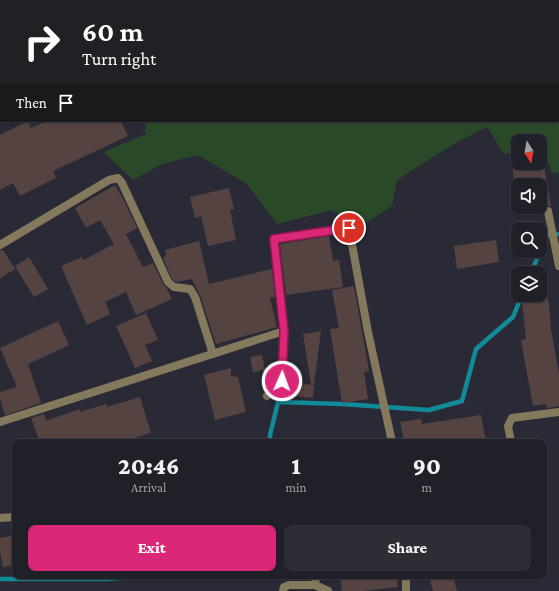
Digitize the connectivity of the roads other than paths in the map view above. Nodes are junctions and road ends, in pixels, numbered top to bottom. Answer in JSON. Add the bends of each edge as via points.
{"nodes":[{"id":1,"x":548,"y":211,"type":"dead end"},
{"id":2,"x":0,"y":245,"type":"edge"},
{"id":3,"x":559,"y":266,"type":"edge"},
{"id":4,"x":284,"y":331,"type":"junction"},
{"id":5,"x":213,"y":354,"type":"junction"},
{"id":6,"x":267,"y":396,"type":"dead end"},
{"id":7,"x":559,"y":412,"type":"edge"},
{"id":8,"x":0,"y":422,"type":"edge"},
{"id":9,"x":392,"y":439,"type":"edge"},
{"id":10,"x":510,"y":439,"type":"edge"},
{"id":11,"x":12,"y":517,"type":"edge"},
{"id":12,"x":0,"y":518,"type":"edge"},
{"id":13,"x":316,"y":579,"type":"edge"},
{"id":14,"x":406,"y":579,"type":"edge"},
{"id":15,"x":315,"y":585,"type":"junction"},
{"id":16,"x":283,"y":591,"type":"edge"},
{"id":17,"x":328,"y":591,"type":"edge"},
{"id":18,"x":406,"y":591,"type":"edge"}],
"edges":[{"from":1,"to":3,"type":"street"},
{"from":2,"to":5,"type":"street","via":[[109,180],[118,178],[168,282],[174,287],[190,290],[195,297]]},
{"from":4,"to":5,"type":"street"},
{"from":4,"to":6,"type":"street","via":[[282,381]]},
{"from":4,"to":9,"type":"street","via":[[274,239],[349,228]]},
{"from":5,"to":8,"type":"street"},
{"from":7,"to":10,"type":"street","via":[[512,418],[508,426]]},
{"from":11,"to":12,"type":"street"},
{"from":13,"to":15,"type":"street"},
{"from":14,"to":18,"type":"street"},
{"from":15,"to":16,"type":"street","via":[[290,585],[284,587]]},
{"from":15,"to":17,"type":"street"}]}
